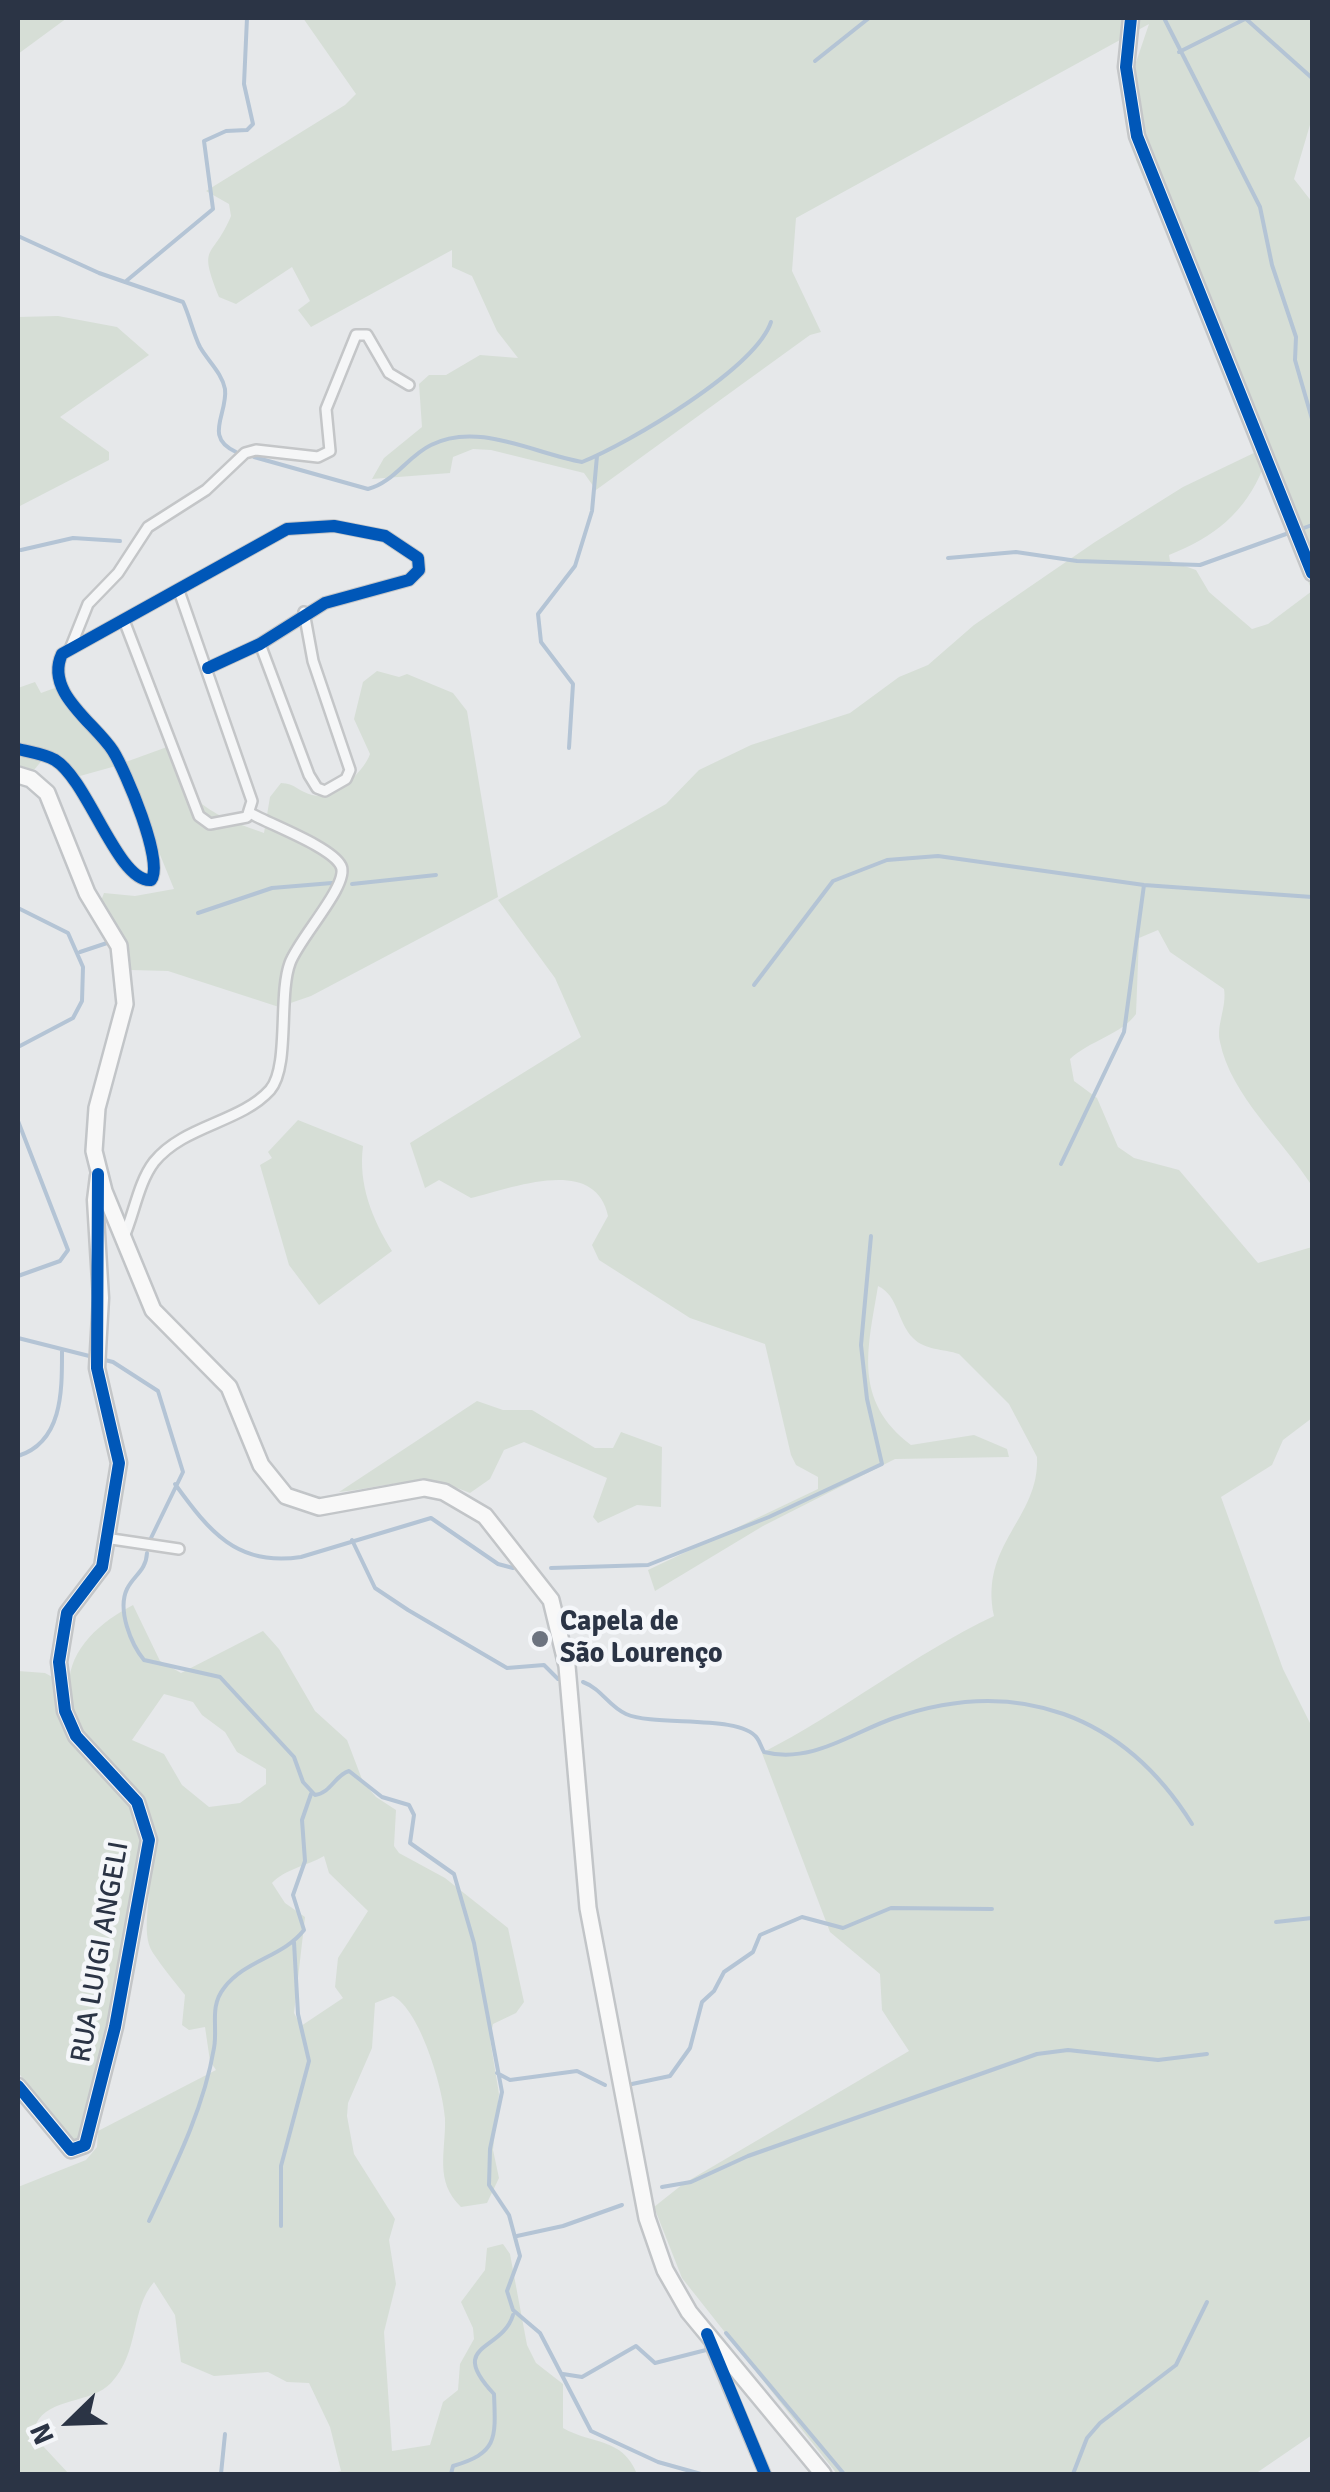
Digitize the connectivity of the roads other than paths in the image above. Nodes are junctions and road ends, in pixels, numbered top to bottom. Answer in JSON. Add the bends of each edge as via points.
{"nodes":[{"id":1,"x":1131,"y":18,"type":"edge"},
{"id":2,"x":409,"y":385,"type":"dead end"},
{"id":3,"x":1312,"y":574,"type":"edge"},
{"id":4,"x":179,"y":591,"type":"junction"},
{"id":5,"x":304,"y":612,"type":"junction"},
{"id":6,"x":125,"y":623,"type":"junction"},
{"id":7,"x":260,"y":644,"type":"junction"},
{"id":8,"x":70,"y":649,"type":"junction"},
{"id":9,"x":208,"y":668,"type":"junction"},
{"id":10,"x":18,"y":749,"type":"edge"},
{"id":11,"x":18,"y":775,"type":"edge"},
{"id":12,"x":250,"y":812,"type":"junction"},
{"id":13,"x":98,"y":1174,"type":"junction"},
{"id":14,"x":122,"y":1240,"type":"junction"},
{"id":15,"x":105,"y":1538,"type":"junction"},
{"id":16,"x":179,"y":1549,"type":"dead end"},
{"id":17,"x":18,"y":2086,"type":"edge"},
{"id":18,"x":707,"y":2334,"type":"junction"},
{"id":19,"x":764,"y":2474,"type":"edge"},
{"id":20,"x":823,"y":2474,"type":"edge"}],
"edges":[{"from":1,"to":3,"type":"street","via":[[1126,66],[1138,136]]},
{"from":2,"to":8,"type":"street","via":[[389,373],[365,333],[356,335],[326,408],[330,452],[246,453],[206,490],[148,526],[88,604]]},
{"from":4,"to":5,"type":"street","via":[[297,527],[384,536],[414,552],[420,564],[405,582]]},
{"from":4,"to":6,"type":"street"},
{"from":4,"to":9,"type":"street"},
{"from":5,"to":7,"type":"street"},
{"from":5,"to":7,"type":"street","via":[[313,661],[350,770],[346,779],[316,788]]},
{"from":6,"to":8,"type":"street"},
{"from":6,"to":12,"type":"street","via":[[199,816],[210,824]]},
{"from":7,"to":9,"type":"street"},
{"from":8,"to":10,"type":"street","via":[[57,664],[59,679],[117,758],[146,832],[154,877],[142,880],[115,850],[71,774],[55,760]]},
{"from":9,"to":12,"type":"street"},
{"from":11,"to":13,"type":"main road","via":[[40,785],[53,803],[86,893],[124,965],[125,1004],[96,1108]]},
{"from":12,"to":14,"type":"street","via":[[334,856],[342,884],[310,924],[286,975],[277,1079],[262,1096],[166,1149],[152,1165]]},
{"from":13,"to":14,"type":"main road"},
{"from":13,"to":15,"type":"street","name":"RUA LUIGI ANGELI","via":[[97,1368],[118,1463]]},
{"from":14,"to":18,"type":"main road","via":[[153,1310],[230,1388],[261,1465],[286,1496],[319,1506],[424,1488],[444,1492],[485,1516],[551,1600],[567,1666],[588,1908],[647,2218],[672,2282]]},
{"from":15,"to":16,"type":"street"},
{"from":15,"to":17,"type":"street","name":"RUA LUIGI ANGELI","via":[[102,1567],[72,1602],[62,1626],[61,1686],[76,1736],[138,1802],[149,1840],[86,2146],[72,2150]]},
{"from":18,"to":19,"type":"street"},
{"from":18,"to":20,"type":"main road"}]}
